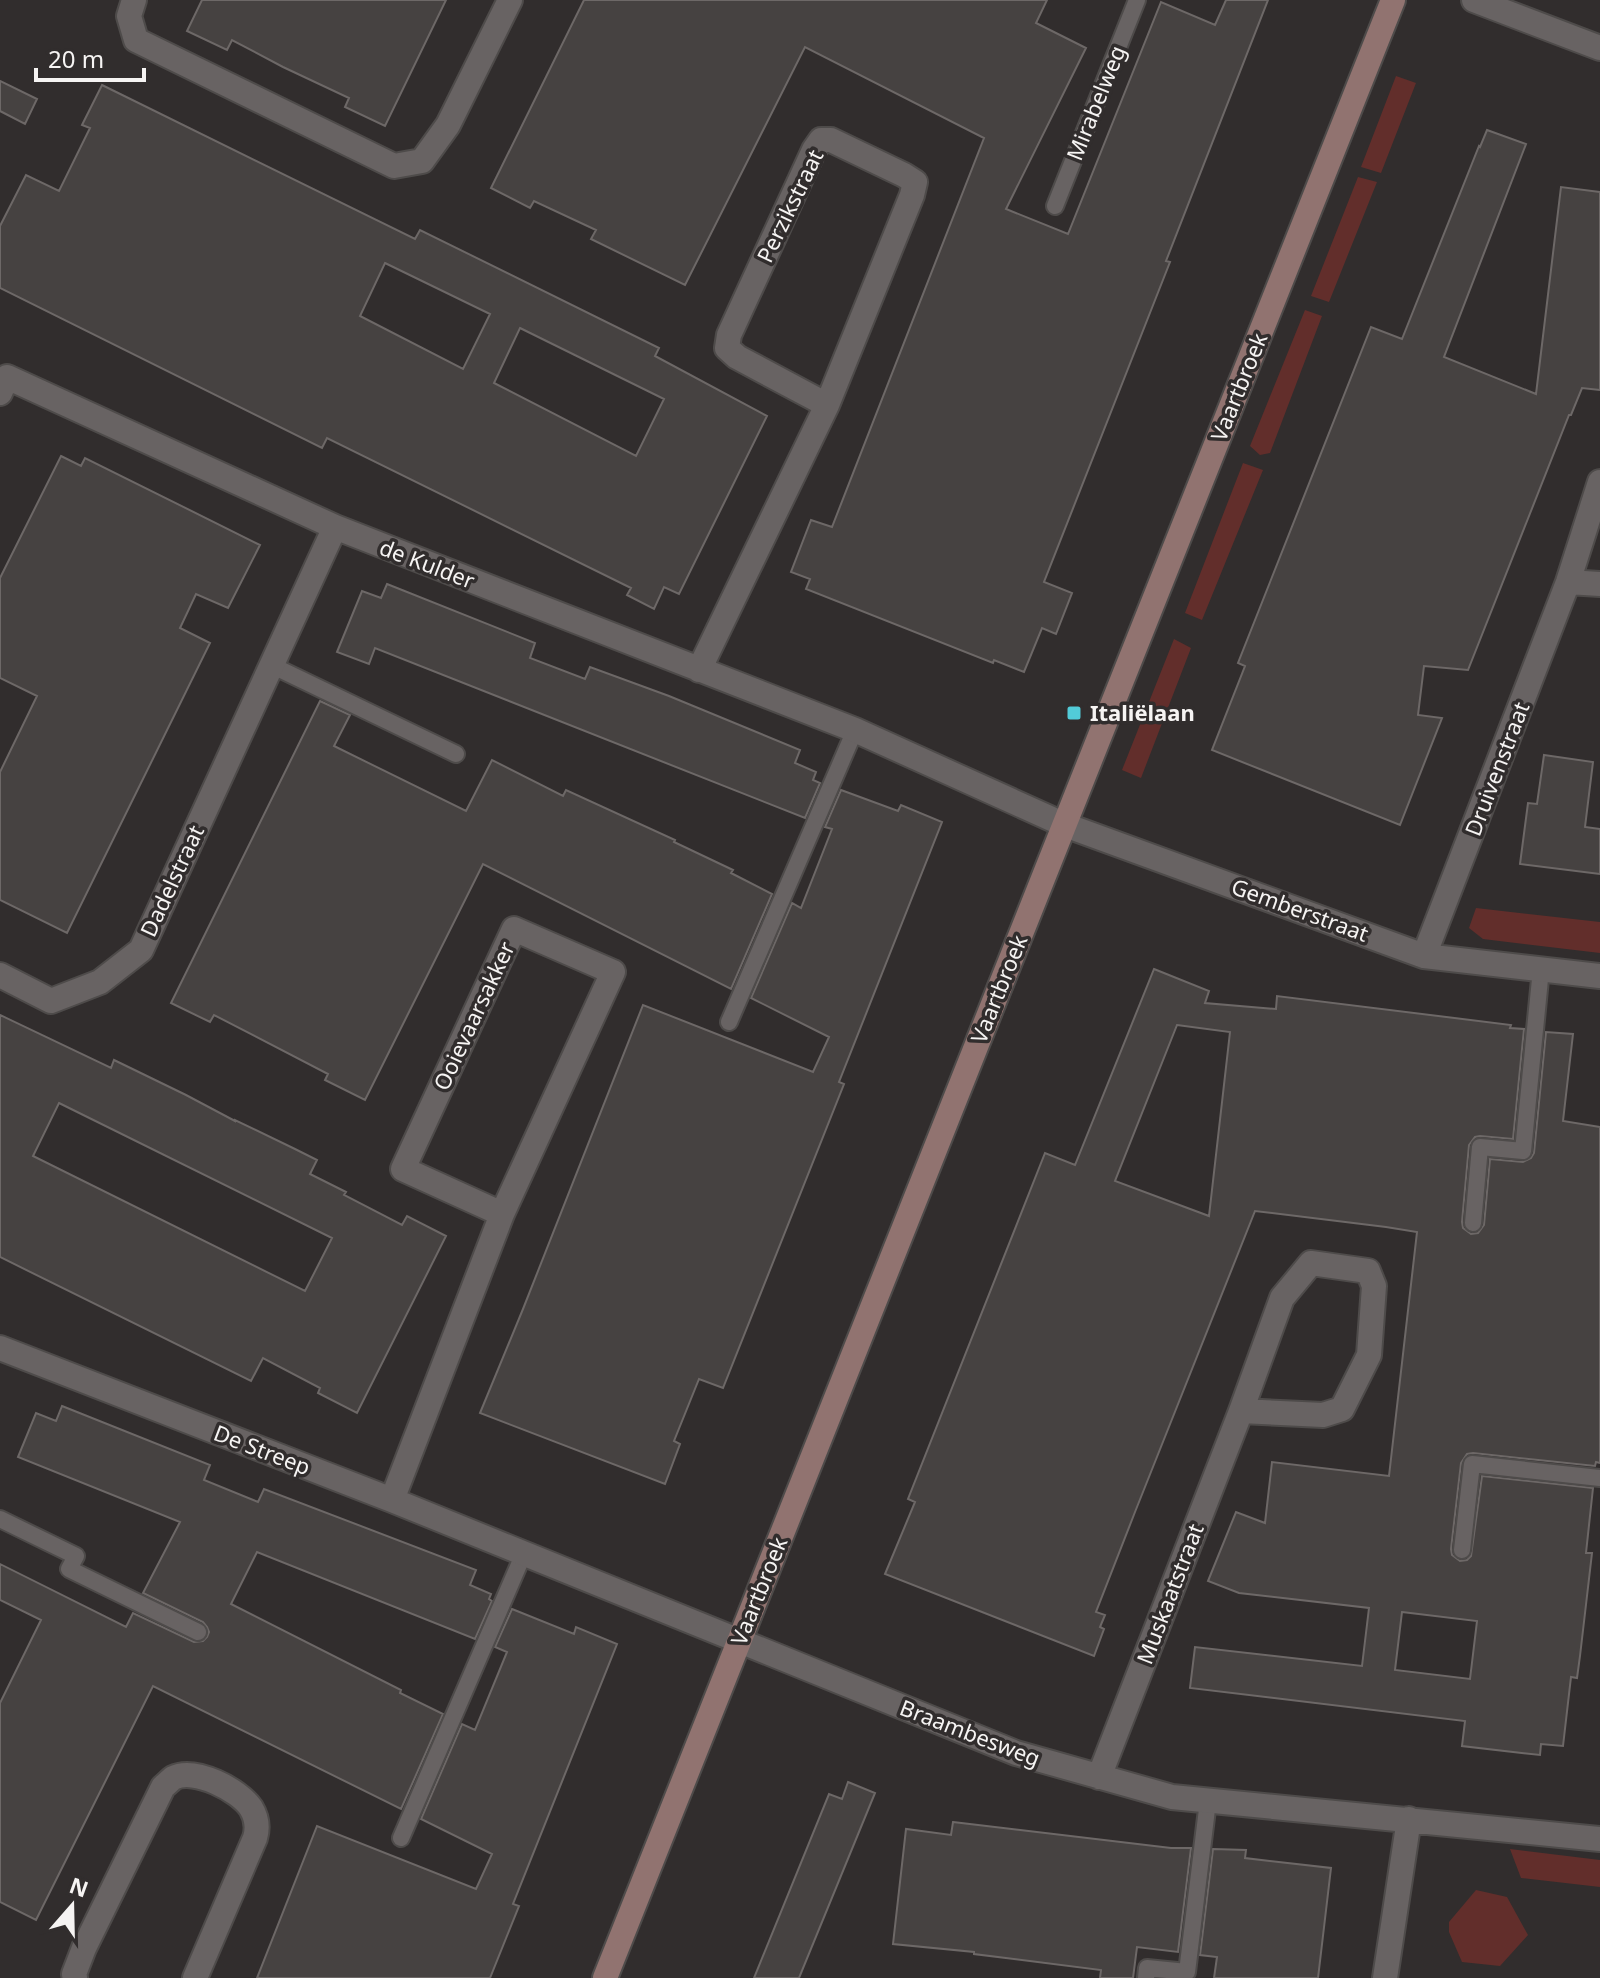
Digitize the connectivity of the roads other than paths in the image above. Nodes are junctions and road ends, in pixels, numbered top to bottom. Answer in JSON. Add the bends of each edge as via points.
{"nodes":[{"id":1,"x":134,"y":0,"type":"edge"},
{"id":2,"x":510,"y":0,"type":"edge"},
{"id":3,"x":1137,"y":0,"type":"edge"},
{"id":4,"x":1393,"y":0,"type":"edge"},
{"id":5,"x":1474,"y":0,"type":"edge"},
{"id":6,"x":1600,"y":48,"type":"edge"},
{"id":7,"x":1055,"y":206,"type":"dead end"},
{"id":8,"x":4,"y":385,"type":"edge"},
{"id":9,"x":827,"y":405,"type":"junction"},
{"id":10,"x":1600,"y":482,"type":"edge"},
{"id":11,"x":335,"y":527,"type":"junction"},
{"id":12,"x":1568,"y":582,"type":"junction"},
{"id":13,"x":1600,"y":584,"type":"edge"},
{"id":14,"x":271,"y":665,"type":"junction"},
{"id":15,"x":699,"y":670,"type":"junction"},
{"id":16,"x":855,"y":730,"type":"junction"},
{"id":17,"x":456,"y":754,"type":"dead end"},
{"id":18,"x":1065,"y":825,"type":"junction"},
{"id":19,"x":1424,"y":956,"type":"junction"},
{"id":20,"x":1541,"y":969,"type":"junction"},
{"id":21,"x":0,"y":975,"type":"edge"},
{"id":22,"x":1600,"y":976,"type":"edge"},
{"id":23,"x":729,"y":1022,"type":"dead end"},
{"id":24,"x":502,"y":1214,"type":"junction"},
{"id":25,"x":1473,"y":1223,"type":"dead end"},
{"id":26,"x":3,"y":1356,"type":"edge"},
{"id":27,"x":1241,"y":1411,"type":"junction"},
{"id":28,"x":1600,"y":1478,"type":"edge"},
{"id":29,"x":392,"y":1500,"type":"junction"},
{"id":30,"x":0,"y":1519,"type":"edge"},
{"id":31,"x":1462,"y":1550,"type":"dead end"},
{"id":32,"x":524,"y":1553,"type":"junction"},
{"id":33,"x":198,"y":1632,"type":"dead end"},
{"id":34,"x":740,"y":1640,"type":"junction"},
{"id":35,"x":1099,"y":1777,"type":"junction"},
{"id":36,"x":1208,"y":1801,"type":"junction"},
{"id":37,"x":1409,"y":1819,"type":"junction"},
{"id":38,"x":401,"y":1838,"type":"dead end"},
{"id":39,"x":1600,"y":1839,"type":"edge"},
{"id":40,"x":75,"y":1978,"type":"edge"},
{"id":41,"x":195,"y":1978,"type":"edge"},
{"id":42,"x":605,"y":1978,"type":"edge"},
{"id":43,"x":1146,"y":1978,"type":"edge"},
{"id":44,"x":1385,"y":1978,"type":"edge"}],
"edges":[{"from":1,"to":2,"type":"street","via":[[129,16],[136,40],[394,166],[422,161],[448,125]]},
{"from":3,"to":7,"type":"lane","name":"Mirabelweg"},
{"from":4,"to":18,"type":"street","name":"Vaartbroek"},
{"from":5,"to":6,"type":"street"},
{"from":8,"to":11,"type":"street","name":"de Kulder"},
{"from":9,"to":9,"type":"street","name":"Perzikstraat","via":[[727,348],[821,140],[831,140],[915,182]]},
{"from":9,"to":15,"type":"street","name":"Perzikstraat"},
{"from":10,"to":12,"type":"street","name":"Druivenstraat"},
{"from":11,"to":14,"type":"street","name":"Dadelstraat"},
{"from":11,"to":15,"type":"street","name":"de Kulder"},
{"from":12,"to":13,"type":"street"},
{"from":12,"to":19,"type":"street","name":"Druivenstraat"},
{"from":14,"to":17,"type":"lane"},
{"from":14,"to":21,"type":"street","name":"Dadelstraat","via":[[141,950],[100,982],[51,1001]]},
{"from":15,"to":16,"type":"street","name":"de Kulder"},
{"from":16,"to":18,"type":"street","name":"de Kulder"},
{"from":16,"to":23,"type":"lane"},
{"from":18,"to":19,"type":"street","name":"Gemberstraat"},
{"from":18,"to":34,"type":"street","name":"Vaartbroek"},
{"from":19,"to":20,"type":"street","name":"Gemberstraat"},
{"from":20,"to":22,"type":"street","name":"Gemberstraat"},
{"from":20,"to":25,"type":"lane","via":[[1523,1151],[1480,1147]]},
{"from":24,"to":24,"type":"street","name":"Ooievaarsakker","via":[[403,1169],[514,929],[613,972]]},
{"from":24,"to":29,"type":"street","name":"Ooievaarsakker"},
{"from":26,"to":29,"type":"street","name":"De Streep"},
{"from":27,"to":27,"type":"street","name":"Muskaatstraat","via":[[1323,1415],[1342,1409],[1369,1355],[1374,1286],[1368,1271],[1311,1263],[1282,1298]]},
{"from":27,"to":35,"type":"street","name":"Muskaatstraat"},
{"from":28,"to":31,"type":"lane","via":[[1472,1464]]},
{"from":29,"to":32,"type":"street","name":"De Streep"},
{"from":30,"to":33,"type":"lane","via":[[76,1556],[69,1569]]},
{"from":32,"to":34,"type":"street","name":"De Streep"},
{"from":32,"to":38,"type":"lane"},
{"from":34,"to":35,"type":"street","name":"Braambesweg","via":[[1016,1753]]},
{"from":34,"to":42,"type":"street","name":"Vaartbroek"},
{"from":35,"to":36,"type":"street","name":"Braambesweg"},
{"from":36,"to":37,"type":"street","name":"Braambesweg"},
{"from":36,"to":43,"type":"lane","via":[[1187,1972],[1147,1968]]},
{"from":37,"to":39,"type":"street","name":"Braambesweg"},
{"from":37,"to":44,"type":"street"},
{"from":40,"to":41,"type":"street","via":[[84,1948],[163,1787],[191,1775],[242,1798],[258,1827]]}]}
